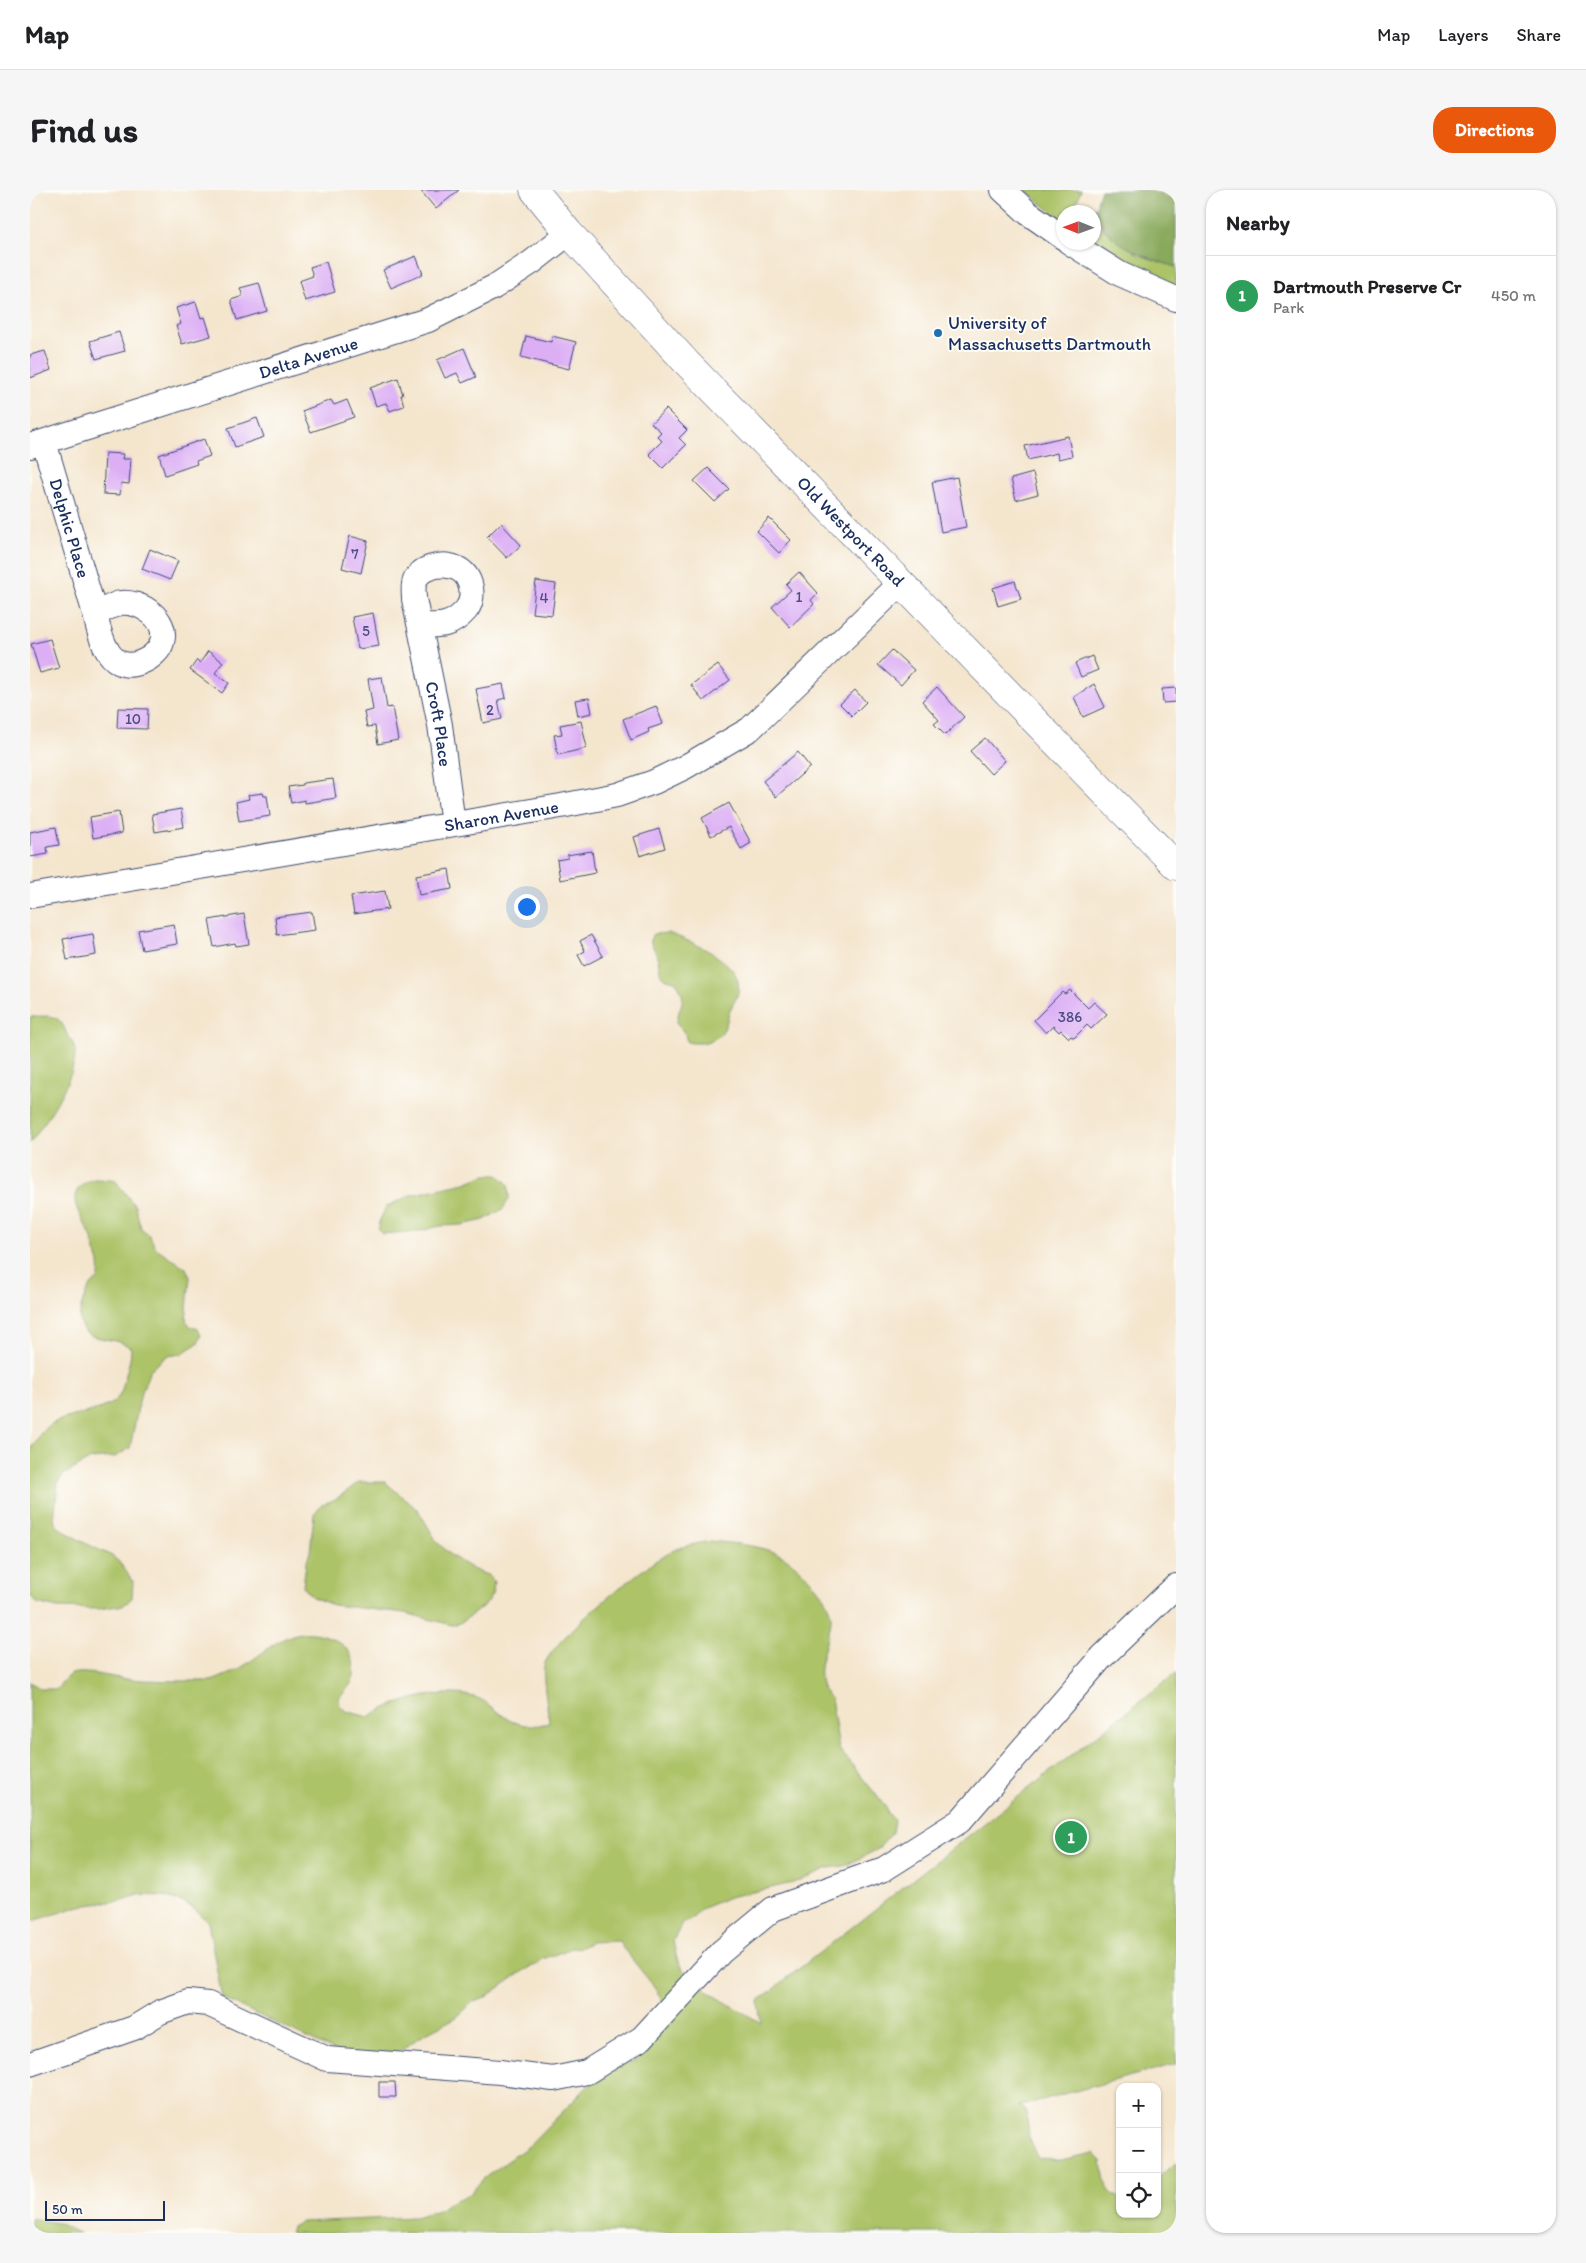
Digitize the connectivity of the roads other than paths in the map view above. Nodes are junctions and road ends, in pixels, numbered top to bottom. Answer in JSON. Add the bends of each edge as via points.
{"nodes":[{"id":1,"x":534,"y":190,"type":"edge"},
{"id":2,"x":1004,"y":190,"type":"edge"},
{"id":3,"x":1056,"y":232,"type":"edge"},
{"id":4,"x":569,"y":233,"type":"junction"},
{"id":5,"x":1082,"y":250,"type":"edge"},
{"id":6,"x":1176,"y":299,"type":"edge"},
{"id":7,"x":37,"y":444,"type":"edge"},
{"id":8,"x":901,"y":583,"type":"junction"},
{"id":9,"x":95,"y":614,"type":"dead end"},
{"id":10,"x":421,"y":625,"type":"dead end"},
{"id":11,"x":453,"y":824,"type":"junction"},
{"id":12,"x":1176,"y":866,"type":"edge"},
{"id":13,"x":30,"y":896,"type":"edge"},
{"id":14,"x":1176,"y":1586,"type":"edge"},
{"id":15,"x":30,"y":2064,"type":"edge"}],
"edges":[{"from":1,"to":4,"type":"main road","name":"Old Westport Road"},
{"from":2,"to":3,"type":"street","via":[[1028,213]]},
{"from":4,"to":7,"type":"street","name":"Delta Avenue","via":[[494,286],[428,320]]},
{"from":4,"to":8,"type":"main road","name":"Old Westport Road","via":[[680,355]]},
{"from":5,"to":6,"type":"street","via":[[1120,274]]},
{"from":7,"to":9,"type":"street","name":"Delphic Place"},
{"from":8,"to":11,"type":"street","name":"Sharon Avenue","via":[[750,729],[686,767],[617,795]]},
{"from":8,"to":12,"type":"main road","name":"Old Westport Road"},
{"from":10,"to":11,"type":"street","name":"Croft Place","via":[[440,725]]},
{"from":11,"to":13,"type":"street","name":"Sharon Avenue"},
{"from":14,"to":15,"type":"street","via":[[1102,1657],[960,1821],[884,1869],[772,1909],[721,1952],[642,2038],[587,2072],[553,2079],[327,2059],[208,2004],[188,2002],[160,2012],[134,2028]]}]}
